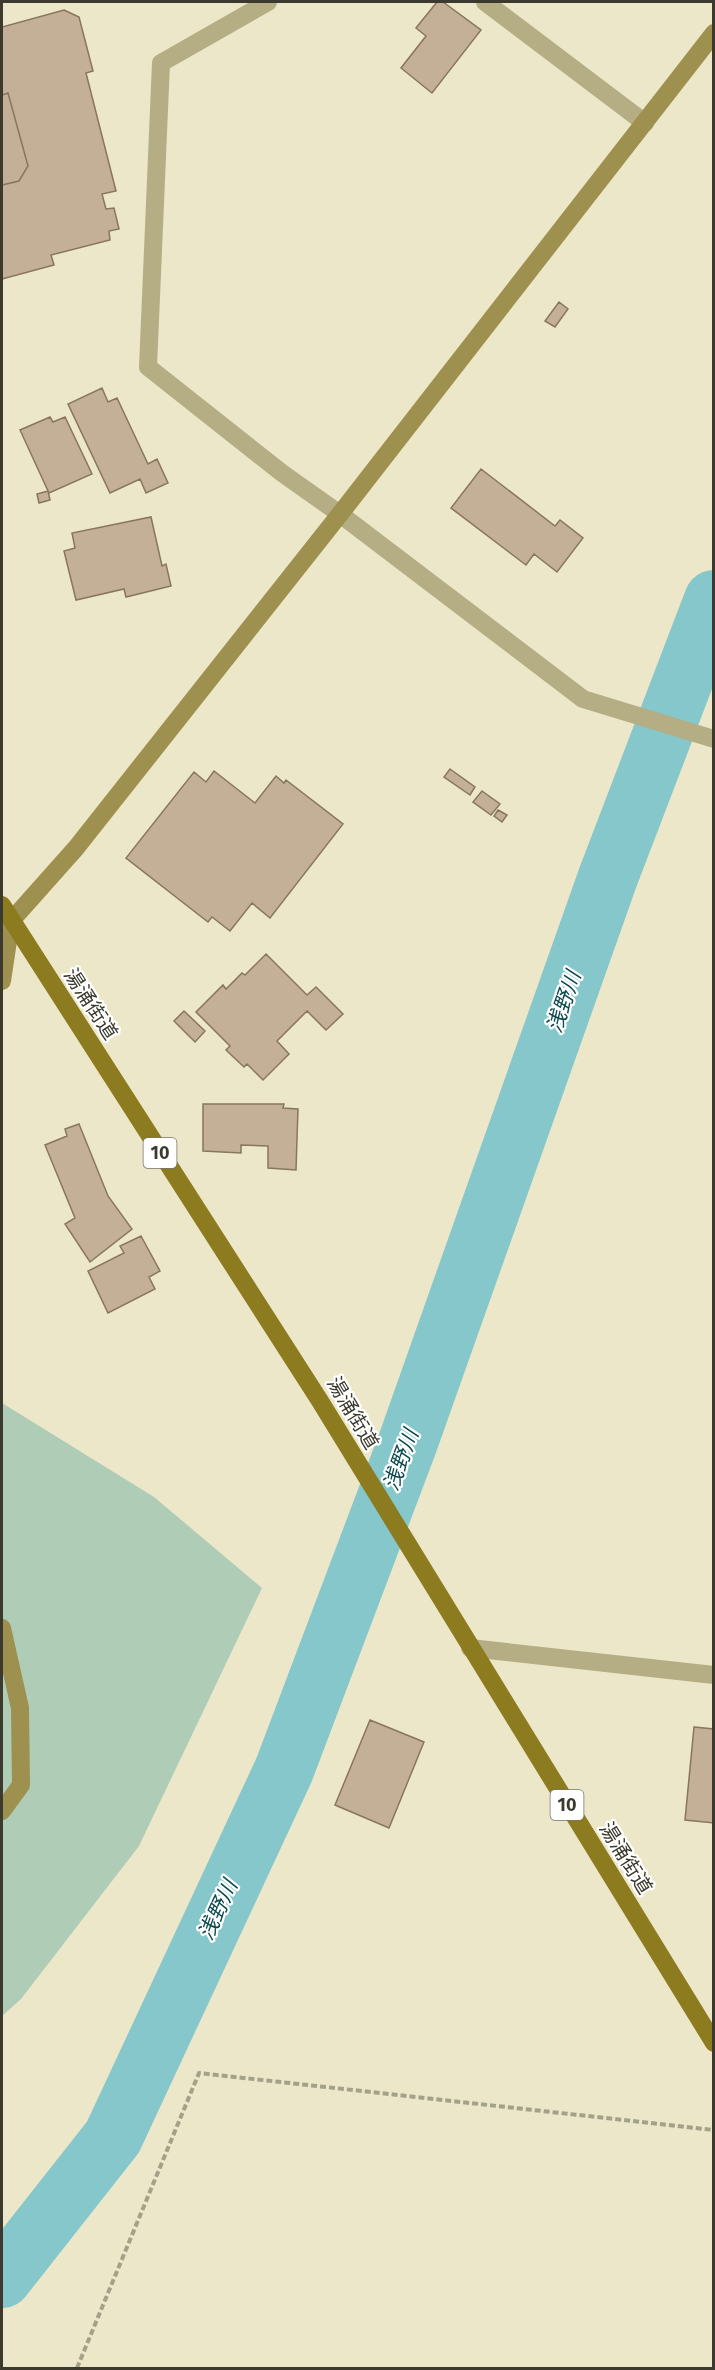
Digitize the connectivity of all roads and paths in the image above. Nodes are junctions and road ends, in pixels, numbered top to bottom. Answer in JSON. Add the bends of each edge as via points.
{"nodes":[{"id":1,"x":268,"y":2,"type":"edge"},
{"id":2,"x":485,"y":2,"type":"edge"},
{"id":3,"x":714,"y":33,"type":"edge"},
{"id":4,"x":645,"y":123,"type":"junction"},
{"id":5,"x":340,"y":514,"type":"junction"},
{"id":6,"x":714,"y":739,"type":"edge"},
{"id":7,"x":6,"y":913,"type":"edge"},
{"id":8,"x":2,"y":981,"type":"edge"},
{"id":9,"x":2,"y":1628,"type":"edge"},
{"id":10,"x":470,"y":1648,"type":"junction"},
{"id":11,"x":714,"y":1675,"type":"edge"},
{"id":12,"x":2,"y":1811,"type":"edge"},
{"id":13,"x":714,"y":2043,"type":"edge"},
{"id":14,"x":714,"y":2130,"type":"edge"},
{"id":15,"x":77,"y":2368,"type":"edge"}],
"edges":[{"from":1,"to":5,"type":"street","via":[[161,63],[148,367]]},
{"from":2,"to":4,"type":"street"},
{"from":3,"to":4,"type":"street"},
{"from":4,"to":5,"type":"street"},
{"from":5,"to":6,"type":"street","via":[[583,699]]},
{"from":5,"to":7,"type":"street","via":[[76,848]]},
{"from":7,"to":8,"type":"street"},
{"from":7,"to":10,"type":"main road","name":"湯涌街道","number":"10","via":[[320,1401]]},
{"from":9,"to":12,"type":"street","via":[[20,1708],[21,1785]]},
{"from":10,"to":11,"type":"street"},
{"from":10,"to":13,"type":"main road","name":"湯涌街道","number":"10"},
{"from":14,"to":15,"type":"path","via":[[199,2073]]}]}
